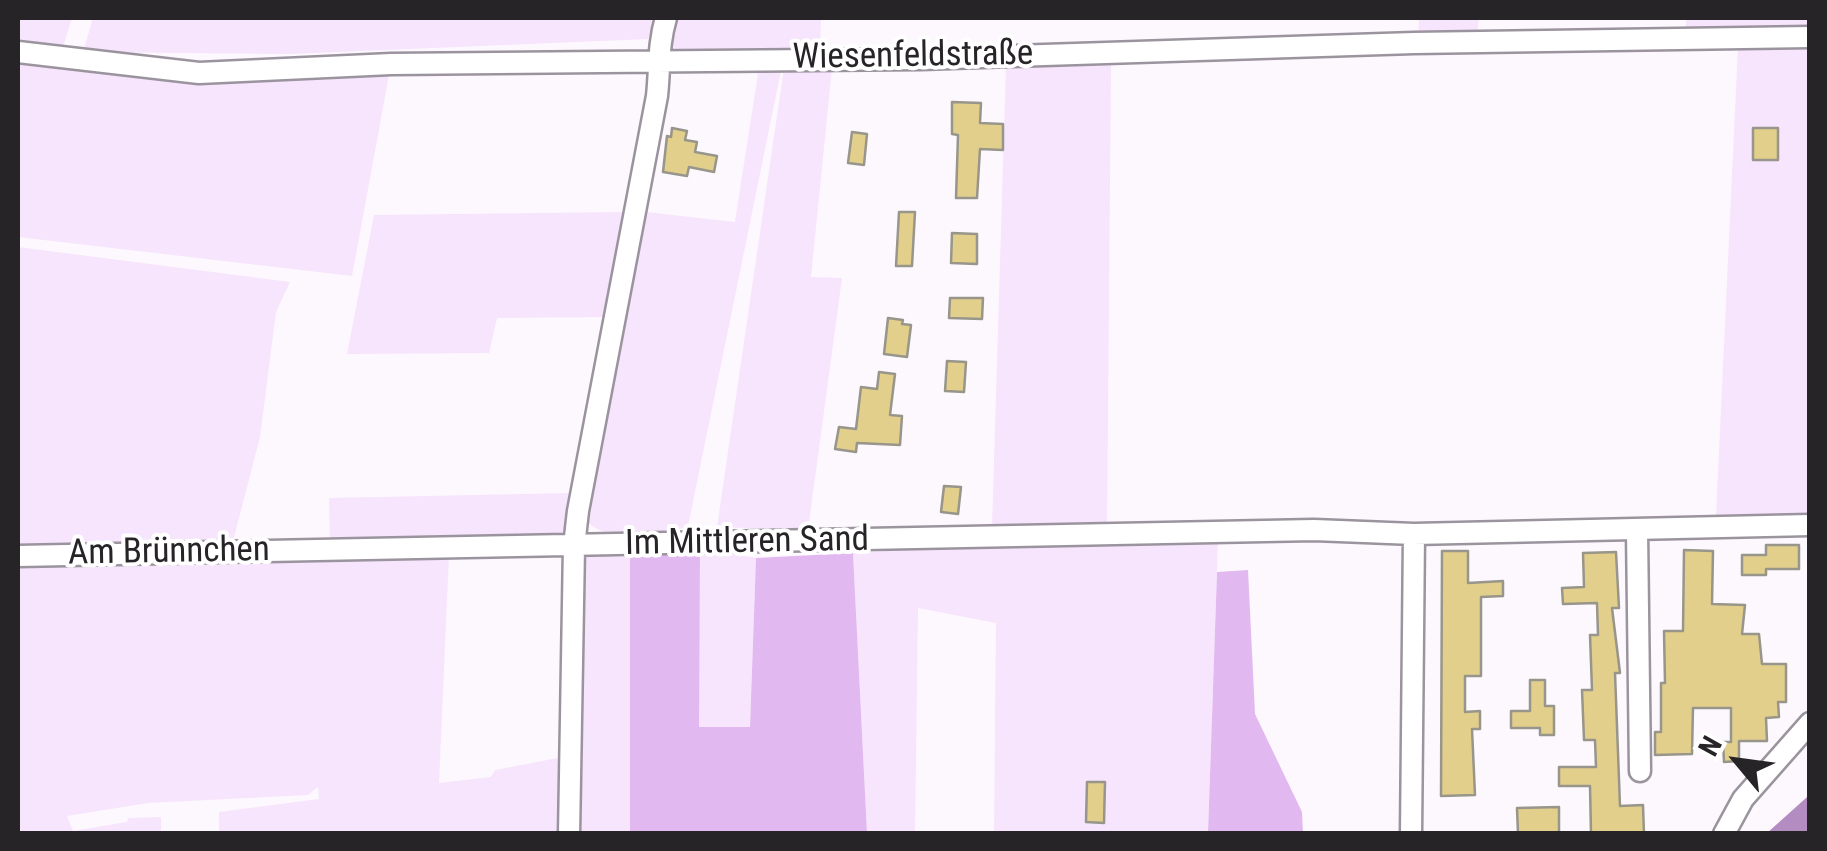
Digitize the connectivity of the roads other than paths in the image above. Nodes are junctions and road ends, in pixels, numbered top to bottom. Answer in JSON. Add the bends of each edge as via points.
{"nodes":[{"id":1,"x":666,"y":18,"type":"edge"},
{"id":2,"x":1810,"y":38,"type":"edge"},
{"id":3,"x":18,"y":52,"type":"edge"},
{"id":4,"x":660,"y":60,"type":"junction"},
{"id":5,"x":1810,"y":525,"type":"edge"},
{"id":6,"x":1637,"y":530,"type":"junction"},
{"id":7,"x":1414,"y":534,"type":"junction"},
{"id":8,"x":574,"y":546,"type":"junction"},
{"id":9,"x":18,"y":556,"type":"edge"},
{"id":10,"x":1810,"y":723,"type":"edge"},
{"id":11,"x":1640,"y":771,"type":"dead end"},
{"id":12,"x":569,"y":834,"type":"edge"},
{"id":13,"x":1411,"y":834,"type":"edge"},
{"id":14,"x":1724,"y":834,"type":"edge"}],
"edges":[{"from":1,"to":4,"type":"street","name":"Im Mittleren Sand"},
{"from":2,"to":4,"type":"street","name":"Wiesenfeldstraße"},
{"from":3,"to":4,"type":"street","name":"Wiesenfeldstraße","via":[[199,73]]},
{"from":4,"to":8,"type":"street","name":"Im Mittleren Sand"},
{"from":5,"to":6,"type":"street","name":"Im Mittleren Sand"},
{"from":6,"to":7,"type":"street","name":"Im Mittleren Sand"},
{"from":6,"to":11,"type":"street"},
{"from":7,"to":8,"type":"street","name":"Im Mittleren Sand","via":[[1314,530]]},
{"from":7,"to":13,"type":"street"},
{"from":8,"to":9,"type":"street","name":"Am Brünnchen"},
{"from":8,"to":12,"type":"street"},
{"from":10,"to":14,"type":"street","via":[[1743,798]]}]}
